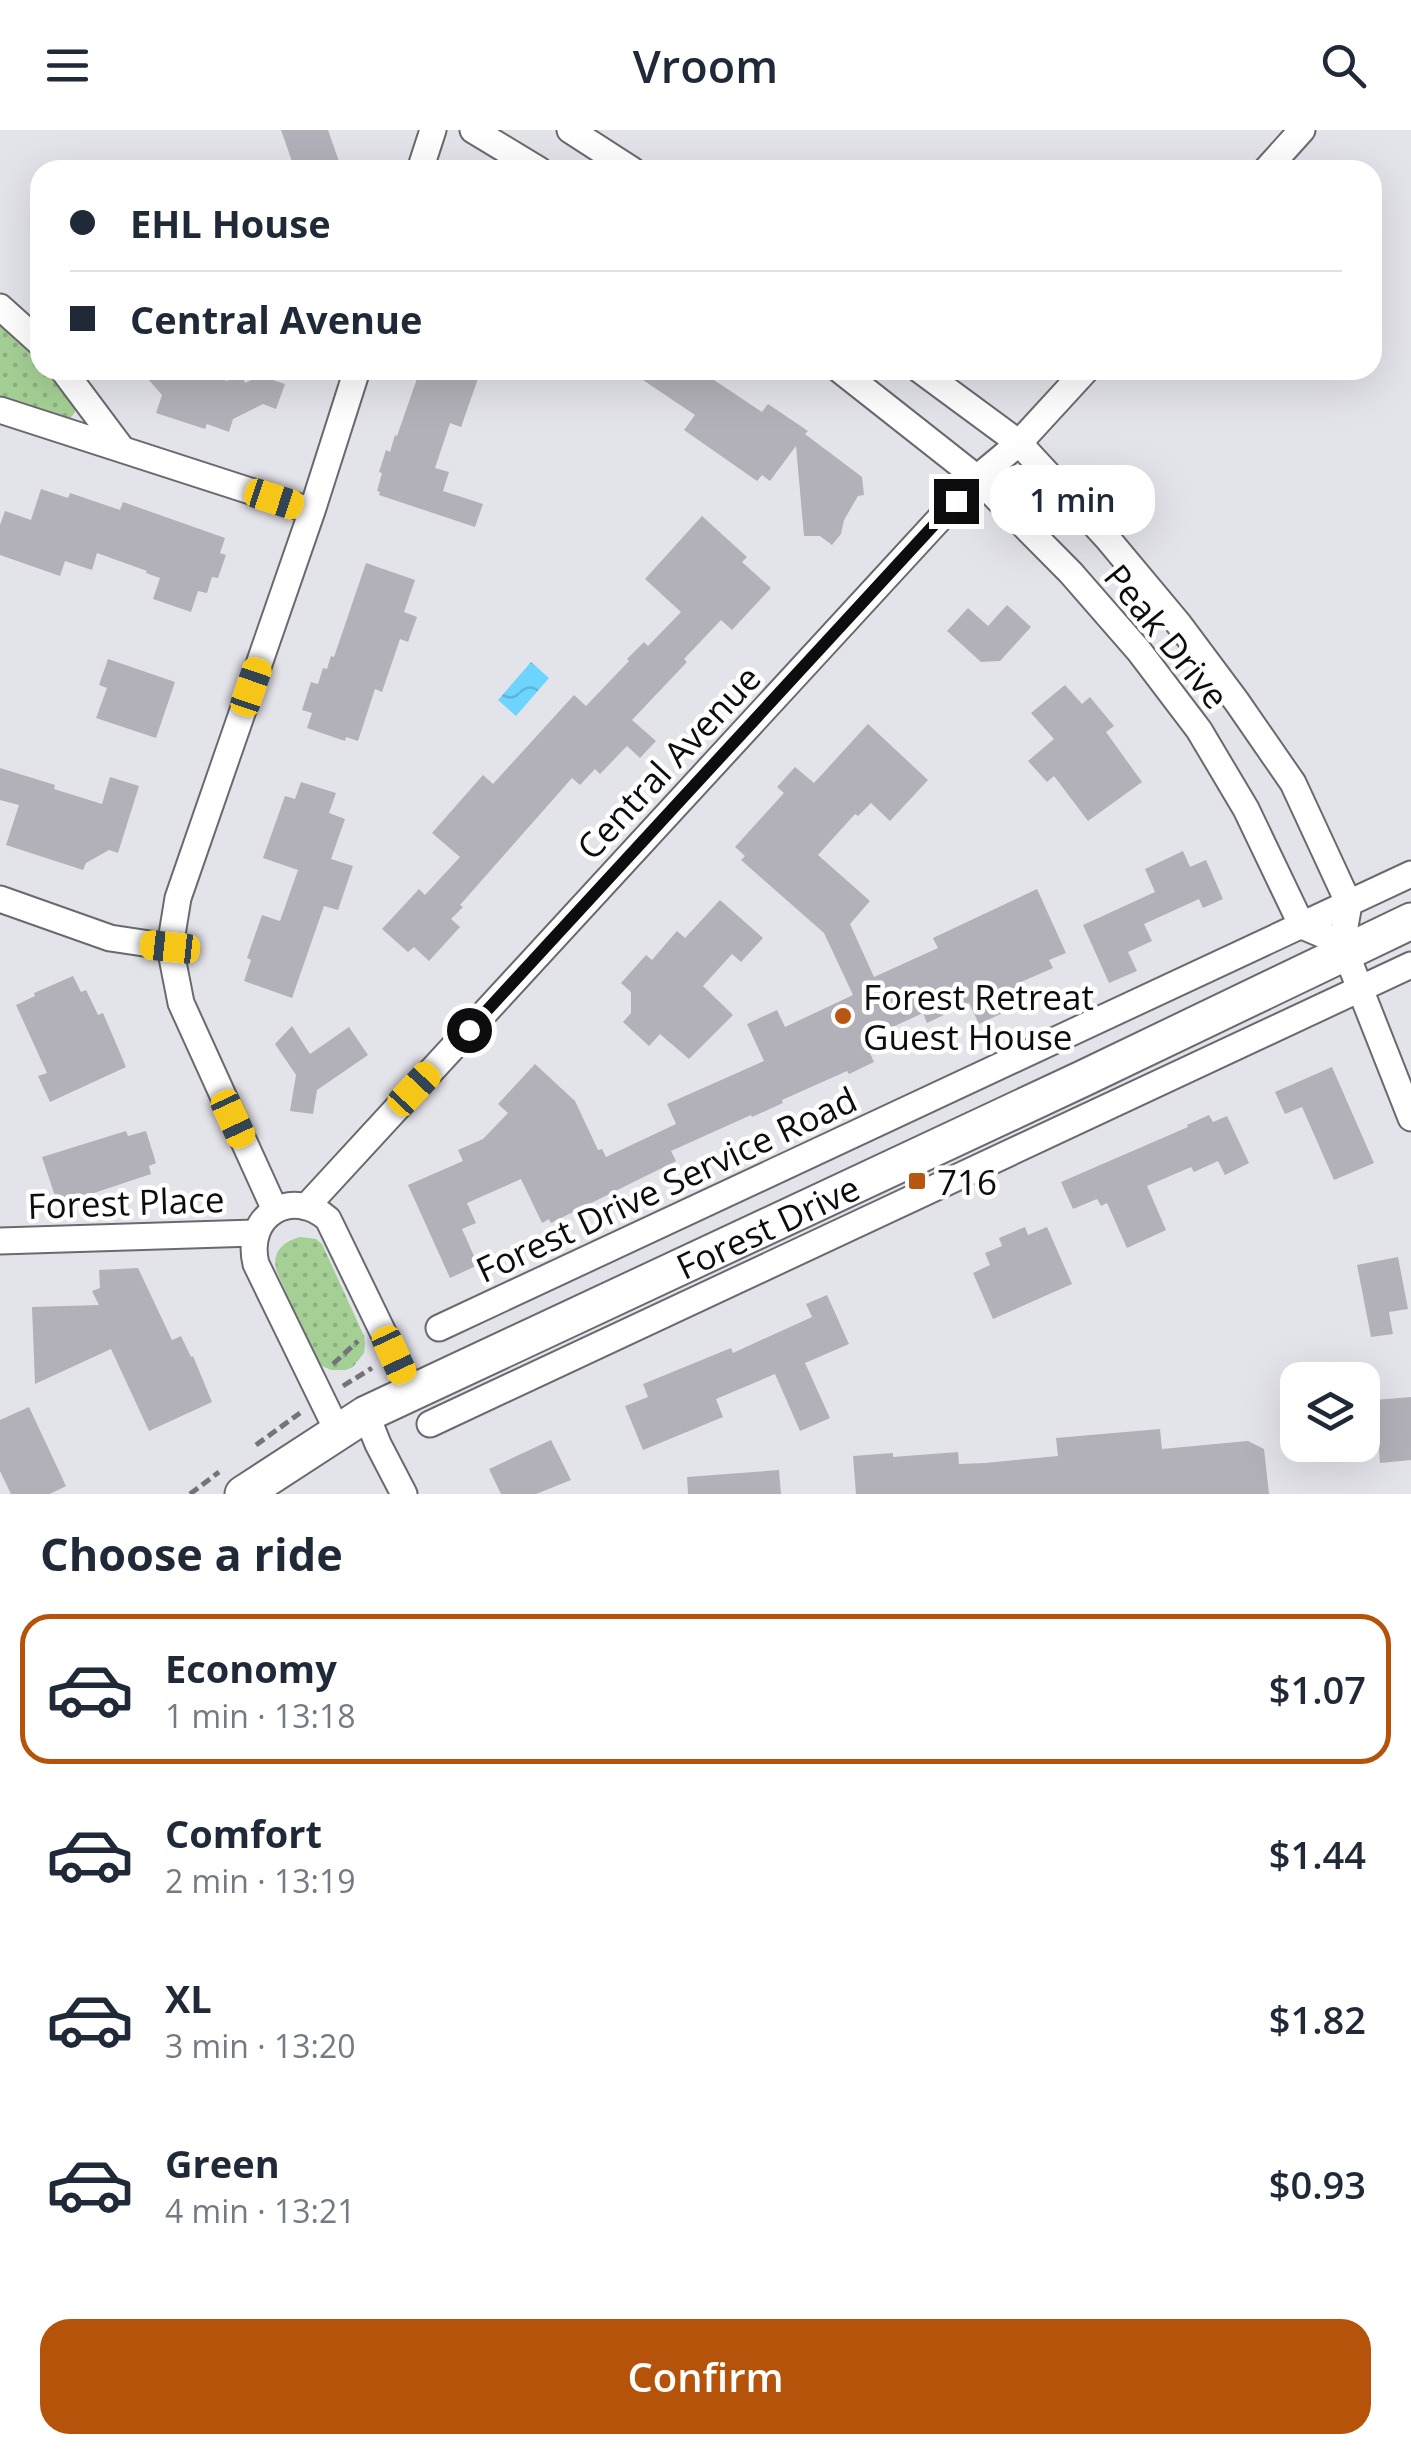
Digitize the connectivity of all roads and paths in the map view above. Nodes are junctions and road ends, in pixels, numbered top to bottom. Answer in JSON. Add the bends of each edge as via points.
{"nodes":[{"id":1,"x":433,"y":130,"type":"edge"},
{"id":2,"x":473,"y":130,"type":"edge"},
{"id":3,"x":570,"y":130,"type":"edge"},
{"id":4,"x":1302,"y":130,"type":"edge"},
{"id":5,"x":423,"y":160,"type":"edge"},
{"id":6,"x":522,"y":160,"type":"edge"},
{"id":7,"x":616,"y":160,"type":"edge"},
{"id":8,"x":1275,"y":160,"type":"edge"},
{"id":9,"x":0,"y":307,"type":"edge"},
{"id":10,"x":30,"y":334,"type":"edge"},
{"id":11,"x":70,"y":380,"type":"edge"},
{"id":12,"x":354,"y":380,"type":"edge"},
{"id":13,"x":853,"y":380,"type":"edge"},
{"id":14,"x":933,"y":380,"type":"edge"},
{"id":15,"x":1077,"y":380,"type":"edge"},
{"id":16,"x":0,"y":410,"type":"edge"},
{"id":17,"x":1019,"y":444,"type":"junction"},
{"id":18,"x":122,"y":449,"type":"junction"},
{"id":19,"x":977,"y":478,"type":"junction"},
{"id":20,"x":312,"y":512,"type":"junction"},
{"id":21,"x":1411,"y":874,"type":"edge"},
{"id":22,"x":0,"y":899,"type":"edge"},
{"id":23,"x":1349,"y":904,"type":"junction"},
{"id":24,"x":1411,"y":921,"type":"edge"},
{"id":25,"x":1302,"y":926,"type":"junction"},
{"id":26,"x":170,"y":947,"type":"junction"},
{"id":27,"x":1344,"y":948,"type":"junction"},
{"id":28,"x":1411,"y":965,"type":"edge"},
{"id":29,"x":1362,"y":988,"type":"junction"},
{"id":30,"x":1411,"y":1118,"type":"edge"},
{"id":31,"x":306,"y":1207,"type":"junction"},
{"id":32,"x":276,"y":1210,"type":"junction"},
{"id":33,"x":254,"y":1233,"type":"junction"},
{"id":34,"x":0,"y":1242,"type":"edge"},
{"id":35,"x":439,"y":1328,"type":"dead end"},
{"id":36,"x":363,"y":1339,"type":"dead end"},
{"id":37,"x":330,"y":1366,"type":"dead end"},
{"id":38,"x":412,"y":1392,"type":"junction"},
{"id":39,"x":352,"y":1423,"type":"junction"},
{"id":40,"x":430,"y":1424,"type":"dead end"},
{"id":41,"x":243,"y":1494,"type":"edge"},
{"id":42,"x":404,"y":1494,"type":"edge"}],
"edges":[{"from":1,"to":5,"type":"street"},
{"from":2,"to":6,"type":"street"},
{"from":3,"to":7,"type":"street"},
{"from":4,"to":8,"type":"street"},
{"from":9,"to":10,"type":"street"},
{"from":11,"to":18,"type":"street"},
{"from":12,"to":20,"type":"street"},
{"from":13,"to":19,"type":"street","name":"Peak Drive"},
{"from":14,"to":17,"type":"street","name":"Peak Drive"},
{"from":15,"to":17,"type":"street","name":"Central Avenue"},
{"from":16,"to":18,"type":"street"},
{"from":17,"to":19,"type":"street","name":"Central Avenue"},
{"from":17,"to":23,"type":"street","name":"Peak Drive","via":[[1107,538],[1236,702],[1293,784]]},
{"from":18,"to":20,"type":"street"},
{"from":19,"to":25,"type":"street","name":"Peak Drive","via":[[1071,573],[1199,730]]},
{"from":19,"to":31,"type":"street","name":"Central Avenue"},
{"from":20,"to":26,"type":"street","via":[[178,898]]},
{"from":21,"to":23,"type":"street","name":"Forest Drive Service Road"},
{"from":22,"to":26,"type":"street","via":[[110,938]]},
{"from":23,"to":25,"type":"street","name":"Forest Drive Service Road"},
{"from":23,"to":27,"type":"street"},
{"from":24,"to":27,"type":"main road","name":"Forest Drive"},
{"from":25,"to":27,"type":"street"},
{"from":25,"to":35,"type":"street","name":"Forest Drive Service Road"},
{"from":26,"to":32,"type":"street","via":[[191,1028]]},
{"from":27,"to":29,"type":"street"},
{"from":27,"to":38,"type":"main road","name":"Forest Drive"},
{"from":28,"to":29,"type":"street"},
{"from":29,"to":30,"type":"street"},
{"from":29,"to":40,"type":"street"},
{"from":31,"to":32,"type":"street","name":"Forest Place"},
{"from":31,"to":38,"type":"street","via":[[320,1211],[334,1228]]},
{"from":32,"to":33,"type":"street","name":"Forest Place"},
{"from":33,"to":34,"type":"street","name":"Forest Place"},
{"from":33,"to":39,"type":"street","name":"Forest Place","via":[[256,1264]]},
{"from":36,"to":37,"type":"path"},
{"from":38,"to":39,"type":"main road","name":"Forest Drive"},
{"from":39,"to":41,"type":"main road","name":"Forest Drive"},
{"from":39,"to":42,"type":"street","name":"Forest Place","via":[[378,1444]]}]}
